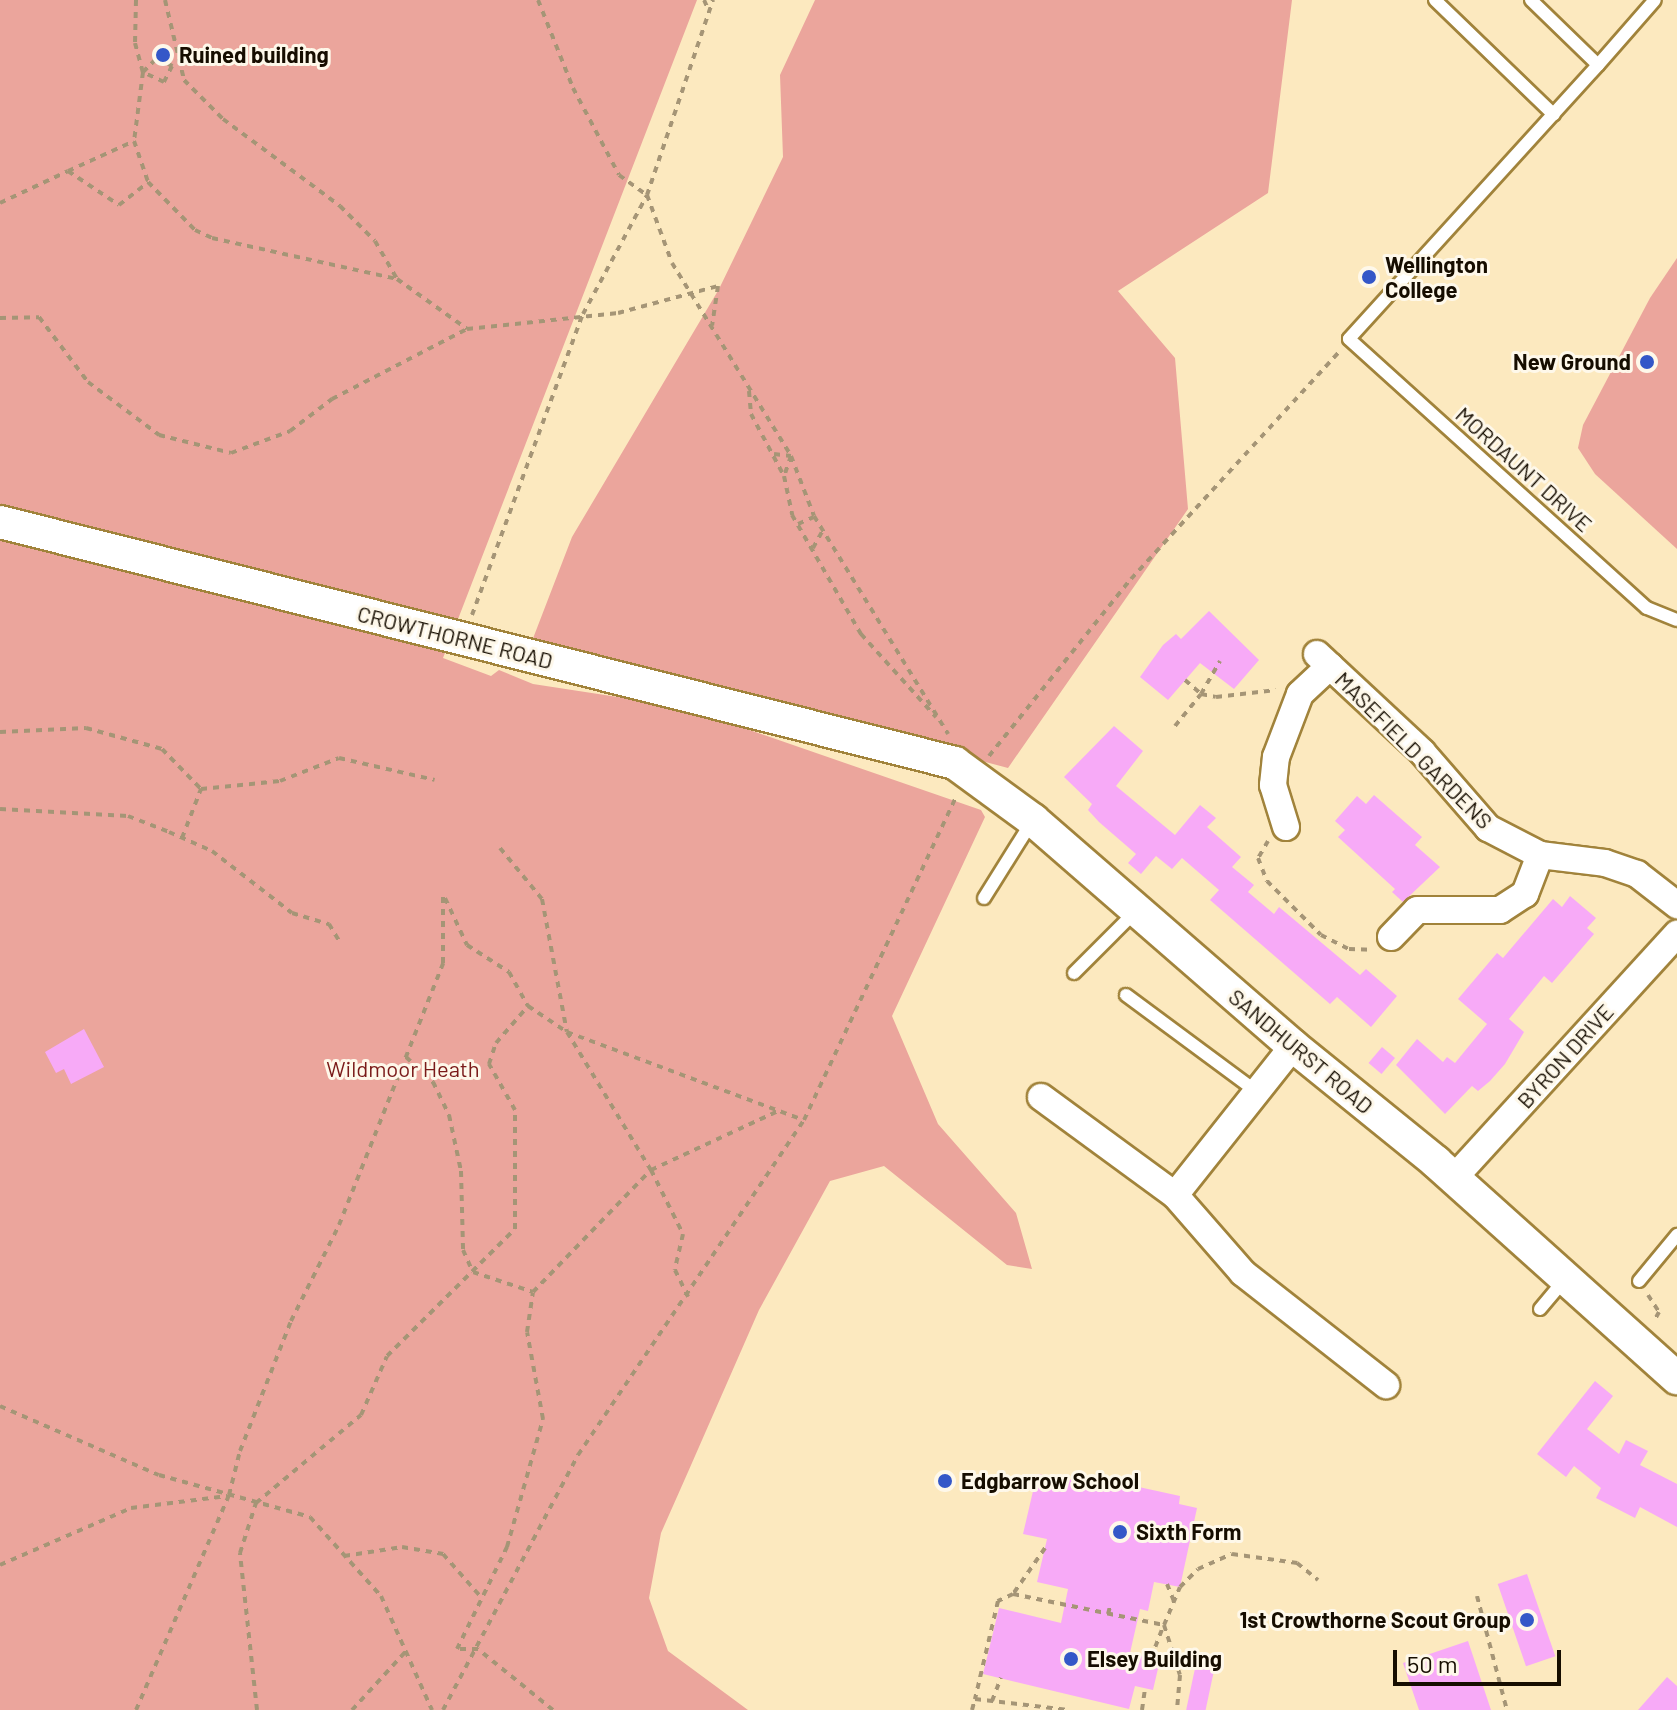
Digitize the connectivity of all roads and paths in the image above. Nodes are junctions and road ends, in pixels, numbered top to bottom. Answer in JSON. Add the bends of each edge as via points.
{"nodes":[{"id":1,"x":136,"y":0,"type":"edge"},
{"id":2,"x":165,"y":0,"type":"edge"},
{"id":3,"x":538,"y":0,"type":"edge"},
{"id":4,"x":704,"y":0,"type":"edge"},
{"id":5,"x":713,"y":0,"type":"edge"},
{"id":6,"x":1435,"y":0,"type":"edge"},
{"id":7,"x":1531,"y":0,"type":"edge"},
{"id":8,"x":1655,"y":0,"type":"edge"},
{"id":9,"x":709,"y":11,"type":"junction"},
{"id":10,"x":1598,"y":65,"type":"junction"},
{"id":11,"x":175,"y":67,"type":"junction"},
{"id":12,"x":143,"y":72,"type":"junction"},
{"id":13,"x":1554,"y":115,"type":"junction"},
{"id":14,"x":134,"y":141,"type":"junction"},
{"id":15,"x":68,"y":171,"type":"junction"},
{"id":16,"x":148,"y":182,"type":"junction"},
{"id":17,"x":647,"y":195,"type":"junction"},
{"id":18,"x":0,"y":203,"type":"edge"},
{"id":19,"x":397,"y":279,"type":"junction"},
{"id":20,"x":689,"y":291,"type":"junction"},
{"id":21,"x":583,"y":314,"type":"junction"},
{"id":22,"x":0,"y":318,"type":"edge"},
{"id":23,"x":712,"y":326,"type":"junction"},
{"id":24,"x":467,"y":329,"type":"junction"},
{"id":25,"x":1349,"y":339,"type":"junction"},
{"id":26,"x":748,"y":389,"type":"junction"},
{"id":27,"x":774,"y":454,"type":"junction"},
{"id":28,"x":791,"y":456,"type":"junction"},
{"id":29,"x":784,"y":476,"type":"junction"},
{"id":30,"x":814,"y":516,"type":"junction"},
{"id":31,"x":0,"y":522,"type":"edge"},
{"id":32,"x":798,"y":524,"type":"junction"},
{"id":33,"x":823,"y":530,"type":"junction"},
{"id":34,"x":813,"y":548,"type":"junction"},
{"id":35,"x":1677,"y":620,"type":"edge"},
{"id":36,"x":475,"y":646,"type":"junction"},
{"id":37,"x":1220,"y":661,"type":"dead end"},
{"id":38,"x":1185,"y":680,"type":"dead end"},
{"id":39,"x":1201,"y":694,"type":"junction"},
{"id":40,"x":1299,"y":697,"type":"junction"},
{"id":41,"x":941,"y":722,"type":"junction"},
{"id":42,"x":1175,"y":726,"type":"dead end"},
{"id":43,"x":0,"y":732,"type":"edge"},
{"id":44,"x":949,"y":736,"type":"dead end"},
{"id":45,"x":910,"y":750,"type":"joint"},
{"id":46,"x":435,"y":780,"type":"dead end"},
{"id":47,"x":968,"y":780,"type":"junction"},
{"id":48,"x":201,"y":789,"type":"junction"},
{"id":49,"x":0,"y":809,"type":"edge"},
{"id":50,"x":1033,"y":820,"type":"junction"},
{"id":51,"x":1284,"y":820,"type":"joint"},
{"id":52,"x":182,"y":838,"type":"junction"},
{"id":53,"x":500,"y":848,"type":"dead end"},
{"id":54,"x":1540,"y":855,"type":"junction"},
{"id":55,"x":984,"y":898,"type":"dead end"},
{"id":56,"x":1677,"y":905,"type":"edge"},
{"id":57,"x":1138,"y":909,"type":"junction"},
{"id":58,"x":1677,"y":934,"type":"edge"},
{"id":59,"x":1391,"y":937,"type":"joint"},
{"id":60,"x":340,"y":942,"type":"dead end"},
{"id":61,"x":1074,"y":973,"type":"dead end"},
{"id":62,"x":1126,"y":995,"type":"dead end"},
{"id":63,"x":528,"y":1006,"type":"junction"},
{"id":64,"x":567,"y":1032,"type":"junction"},
{"id":65,"x":1293,"y":1046,"type":"junction"},
{"id":66,"x":406,"y":1057,"type":"junction"},
{"id":67,"x":1257,"y":1092,"type":"junction"},
{"id":68,"x":1041,"y":1097,"type":"dead end"},
{"id":69,"x":780,"y":1110,"type":"junction"},
{"id":70,"x":804,"y":1120,"type":"junction"},
{"id":71,"x":651,"y":1170,"type":"junction"},
{"id":72,"x":1454,"y":1178,"type":"junction"},
{"id":73,"x":1175,"y":1195,"type":"junction"},
{"id":74,"x":1677,"y":1235,"type":"edge"},
{"id":75,"x":473,"y":1272,"type":"junction"},
{"id":76,"x":1567,"y":1277,"type":"junction"},
{"id":77,"x":1639,"y":1281,"type":"joint"},
{"id":78,"x":533,"y":1292,"type":"junction"},
{"id":79,"x":688,"y":1297,"type":"junction"},
{"id":80,"x":1540,"y":1309,"type":"dead end"},
{"id":81,"x":1653,"y":1323,"type":"dead end"},
{"id":82,"x":1677,"y":1378,"type":"edge"},
{"id":83,"x":1386,"y":1385,"type":"dead end"},
{"id":84,"x":0,"y":1406,"type":"edge"},
{"id":85,"x":229,"y":1495,"type":"junction"},
{"id":86,"x":256,"y":1503,"type":"junction"},
{"id":87,"x":1045,"y":1548,"type":"dead end"},
{"id":88,"x":344,"y":1556,"type":"junction"},
{"id":89,"x":0,"y":1565,"type":"edge"},
{"id":90,"x":1318,"y":1580,"type":"dead end"},
{"id":91,"x":1167,"y":1584,"type":"dead end"},
{"id":92,"x":1013,"y":1594,"type":"junction"},
{"id":93,"x":480,"y":1596,"type":"junction"},
{"id":94,"x":1477,"y":1596,"type":"dead end"},
{"id":95,"x":1174,"y":1601,"type":"junction"},
{"id":96,"x":1111,"y":1603,"type":"dead end"},
{"id":97,"x":1108,"y":1614,"type":"junction"},
{"id":98,"x":1164,"y":1625,"type":"junction"},
{"id":99,"x":478,"y":1649,"type":"junction"},
{"id":100,"x":408,"y":1650,"type":"junction"},
{"id":101,"x":1151,"y":1658,"type":"dead end"},
{"id":102,"x":1001,"y":1678,"type":"dead end"},
{"id":103,"x":1145,"y":1688,"type":"dead end"},
{"id":104,"x":975,"y":1699,"type":"junction"},
{"id":105,"x":992,"y":1701,"type":"junction"},
{"id":106,"x":136,"y":1710,"type":"edge"},
{"id":107,"x":257,"y":1710,"type":"edge"},
{"id":108,"x":352,"y":1710,"type":"edge"},
{"id":109,"x":432,"y":1710,"type":"edge"},
{"id":110,"x":443,"y":1710,"type":"edge"},
{"id":111,"x":553,"y":1710,"type":"edge"},
{"id":112,"x":972,"y":1710,"type":"edge"},
{"id":113,"x":1068,"y":1710,"type":"edge"},
{"id":114,"x":1142,"y":1710,"type":"edge"},
{"id":115,"x":1177,"y":1710,"type":"edge"},
{"id":116,"x":1507,"y":1710,"type":"edge"}],
"edges":[{"from":1,"to":12,"type":"path","via":[[135,43]]},
{"from":2,"to":11,"type":"path"},
{"from":3,"to":17,"type":"path","via":[[573,88],[619,175]]},
{"from":4,"to":9,"type":"path"},
{"from":5,"to":9,"type":"path"},
{"from":6,"to":13,"type":"lane"},
{"from":7,"to":10,"type":"lane"},
{"from":8,"to":10,"type":"lane"},
{"from":9,"to":17,"type":"path"},
{"from":10,"to":13,"type":"lane"},
{"from":11,"to":12,"type":"path","via":[[158,57]]},
{"from":11,"to":12,"type":"path","via":[[164,82]]},
{"from":11,"to":19,"type":"path","via":[[223,119],[349,215],[375,241]]},
{"from":12,"to":14,"type":"path"},
{"from":13,"to":25,"type":"lane"},
{"from":14,"to":15,"type":"path"},
{"from":14,"to":16,"type":"path"},
{"from":15,"to":16,"type":"path","via":[[119,205]]},
{"from":15,"to":18,"type":"path"},
{"from":16,"to":19,"type":"path","via":[[195,230],[212,238]]},
{"from":17,"to":20,"type":"path","via":[[672,263]]},
{"from":17,"to":21,"type":"path"},
{"from":19,"to":24,"type":"path"},
{"from":20,"to":21,"type":"path","via":[[618,313]]},
{"from":20,"to":23,"type":"path"},
{"from":20,"to":23,"type":"path","via":[[718,286]]},
{"from":21,"to":24,"type":"path"},
{"from":21,"to":36,"type":"path"},
{"from":22,"to":24,"type":"path","via":[[39,317],[88,382],[159,435],[231,453],[290,431],[332,399]]},
{"from":23,"to":26,"type":"path"},
{"from":25,"to":35,"type":"lane","name":"MORDAUNT DRIVE","via":[[1647,608]]},
{"from":25,"to":47,"type":"path","via":[[1131,579]]},
{"from":26,"to":27,"type":"path","via":[[751,414]]},
{"from":26,"to":28,"type":"path"},
{"from":27,"to":28,"type":"path"},
{"from":27,"to":29,"type":"path"},
{"from":28,"to":29,"type":"path"},
{"from":28,"to":30,"type":"path"},
{"from":29,"to":32,"type":"path"},
{"from":30,"to":32,"type":"path"},
{"from":30,"to":33,"type":"path"},
{"from":31,"to":36,"type":"street","name":"CROWTHORNE ROAD"},
{"from":32,"to":34,"type":"path"},
{"from":33,"to":34,"type":"path"},
{"from":33,"to":41,"type":"path"},
{"from":34,"to":41,"type":"path","via":[[861,634]]},
{"from":36,"to":45,"type":"street","name":"CROWTHORNE ROAD"},
{"from":37,"to":39,"type":"path"},
{"from":38,"to":39,"type":"path"},
{"from":39,"to":40,"type":"path","via":[[1241,695],[1260,688]]},
{"from":39,"to":42,"type":"path"},
{"from":40,"to":51,"type":"street","name":"MASEFIELD GARDENS","via":[[1276,757],[1273,785]]},
{"from":40,"to":54,"type":"street","name":"MASEFIELD GARDENS","via":[[1323,660],[1422,752],[1488,828]]},
{"from":41,"to":44,"type":"path"},
{"from":43,"to":48,"type":"path","via":[[86,728],[162,749]]},
{"from":45,"to":47,"type":"street","name":"SANDHURST ROAD"},
{"from":46,"to":48,"type":"path","via":[[339,758],[280,781]]},
{"from":47,"to":50,"type":"street","name":"SANDHURST ROAD"},
{"from":47,"to":70,"type":"path"},
{"from":48,"to":52,"type":"path"},
{"from":49,"to":52,"type":"path","via":[[128,816]]},
{"from":50,"to":55,"type":"lane"},
{"from":50,"to":57,"type":"street","name":"SANDHURST ROAD"},
{"from":51,"to":59,"type":"path","via":[[1258,858],[1267,881],[1321,935],[1349,949],[1379,950]]},
{"from":52,"to":60,"type":"path","via":[[212,851],[292,913],[329,924]]},
{"from":53,"to":64,"type":"path","via":[[542,899]]},
{"from":54,"to":56,"type":"street","name":"MASEFIELD GARDENS","via":[[1605,863],[1637,874]]},
{"from":54,"to":59,"type":"street","via":[[1525,894],[1500,910],[1417,910]]},
{"from":57,"to":61,"type":"lane"},
{"from":57,"to":65,"type":"street","name":"SANDHURST ROAD"},
{"from":58,"to":72,"type":"street","name":"BYRON DRIVE"},
{"from":62,"to":67,"type":"lane"},
{"from":63,"to":64,"type":"path"},
{"from":63,"to":66,"type":"path","via":[[509,972],[467,945],[443,893],[443,963]]},
{"from":63,"to":75,"type":"path","via":[[496,1043],[489,1064],[515,1110],[515,1229]]},
{"from":64,"to":69,"type":"path"},
{"from":64,"to":71,"type":"path"},
{"from":65,"to":67,"type":"street"},
{"from":65,"to":72,"type":"street","name":"SANDHURST ROAD"},
{"from":66,"to":75,"type":"path","via":[[433,1082],[449,1115],[461,1171],[463,1250]]},
{"from":66,"to":85,"type":"path","via":[[339,1225],[291,1321],[240,1451]]},
{"from":67,"to":73,"type":"street"},
{"from":68,"to":73,"type":"street"},
{"from":69,"to":70,"type":"path"},
{"from":69,"to":71,"type":"path"},
{"from":70,"to":79,"type":"path"},
{"from":71,"to":78,"type":"path"},
{"from":71,"to":79,"type":"path","via":[[683,1234],[675,1270]]},
{"from":72,"to":76,"type":"street","name":"SANDHURST ROAD"},
{"from":73,"to":83,"type":"street","via":[[1243,1273]]},
{"from":74,"to":77,"type":"lane"},
{"from":75,"to":78,"type":"path"},
{"from":75,"to":86,"type":"path","via":[[387,1356],[361,1415]]},
{"from":76,"to":80,"type":"lane"},
{"from":76,"to":82,"type":"street","name":"SANDHURST ROAD"},
{"from":77,"to":81,"type":"path","via":[[1659,1312]]},
{"from":78,"to":93,"type":"path","via":[[527,1332],[543,1419],[507,1547]]},
{"from":79,"to":99,"type":"path","via":[[578,1455]]},
{"from":84,"to":85,"type":"path","via":[[159,1475]]},
{"from":85,"to":86,"type":"path"},
{"from":85,"to":89,"type":"path","via":[[131,1508]]},
{"from":85,"to":106,"type":"path"},
{"from":86,"to":88,"type":"path","via":[[310,1517]]},
{"from":86,"to":107,"type":"path","via":[[240,1553]]},
{"from":87,"to":92,"type":"path"},
{"from":88,"to":93,"type":"path","via":[[402,1547],[443,1554]]},
{"from":88,"to":100,"type":"path","via":[[381,1596]]},
{"from":90,"to":95,"type":"path","via":[[1297,1563],[1232,1554],[1198,1569]]},
{"from":91,"to":95,"type":"path"},
{"from":92,"to":97,"type":"path"},
{"from":92,"to":104,"type":"path","via":[[998,1601]]},
{"from":93,"to":99,"type":"path","via":[[457,1649]]},
{"from":94,"to":116,"type":"path"},
{"from":95,"to":98,"type":"path"},
{"from":96,"to":97,"type":"path"},
{"from":97,"to":98,"type":"path"},
{"from":98,"to":101,"type":"path"},
{"from":98,"to":115,"type":"path","via":[[1180,1675]]},
{"from":99,"to":110,"type":"path"},
{"from":99,"to":111,"type":"path"},
{"from":100,"to":108,"type":"path"},
{"from":100,"to":109,"type":"path"},
{"from":102,"to":105,"type":"path"},
{"from":103,"to":114,"type":"path"},
{"from":104,"to":105,"type":"path"},
{"from":104,"to":112,"type":"path"},
{"from":105,"to":113,"type":"path"}]}
